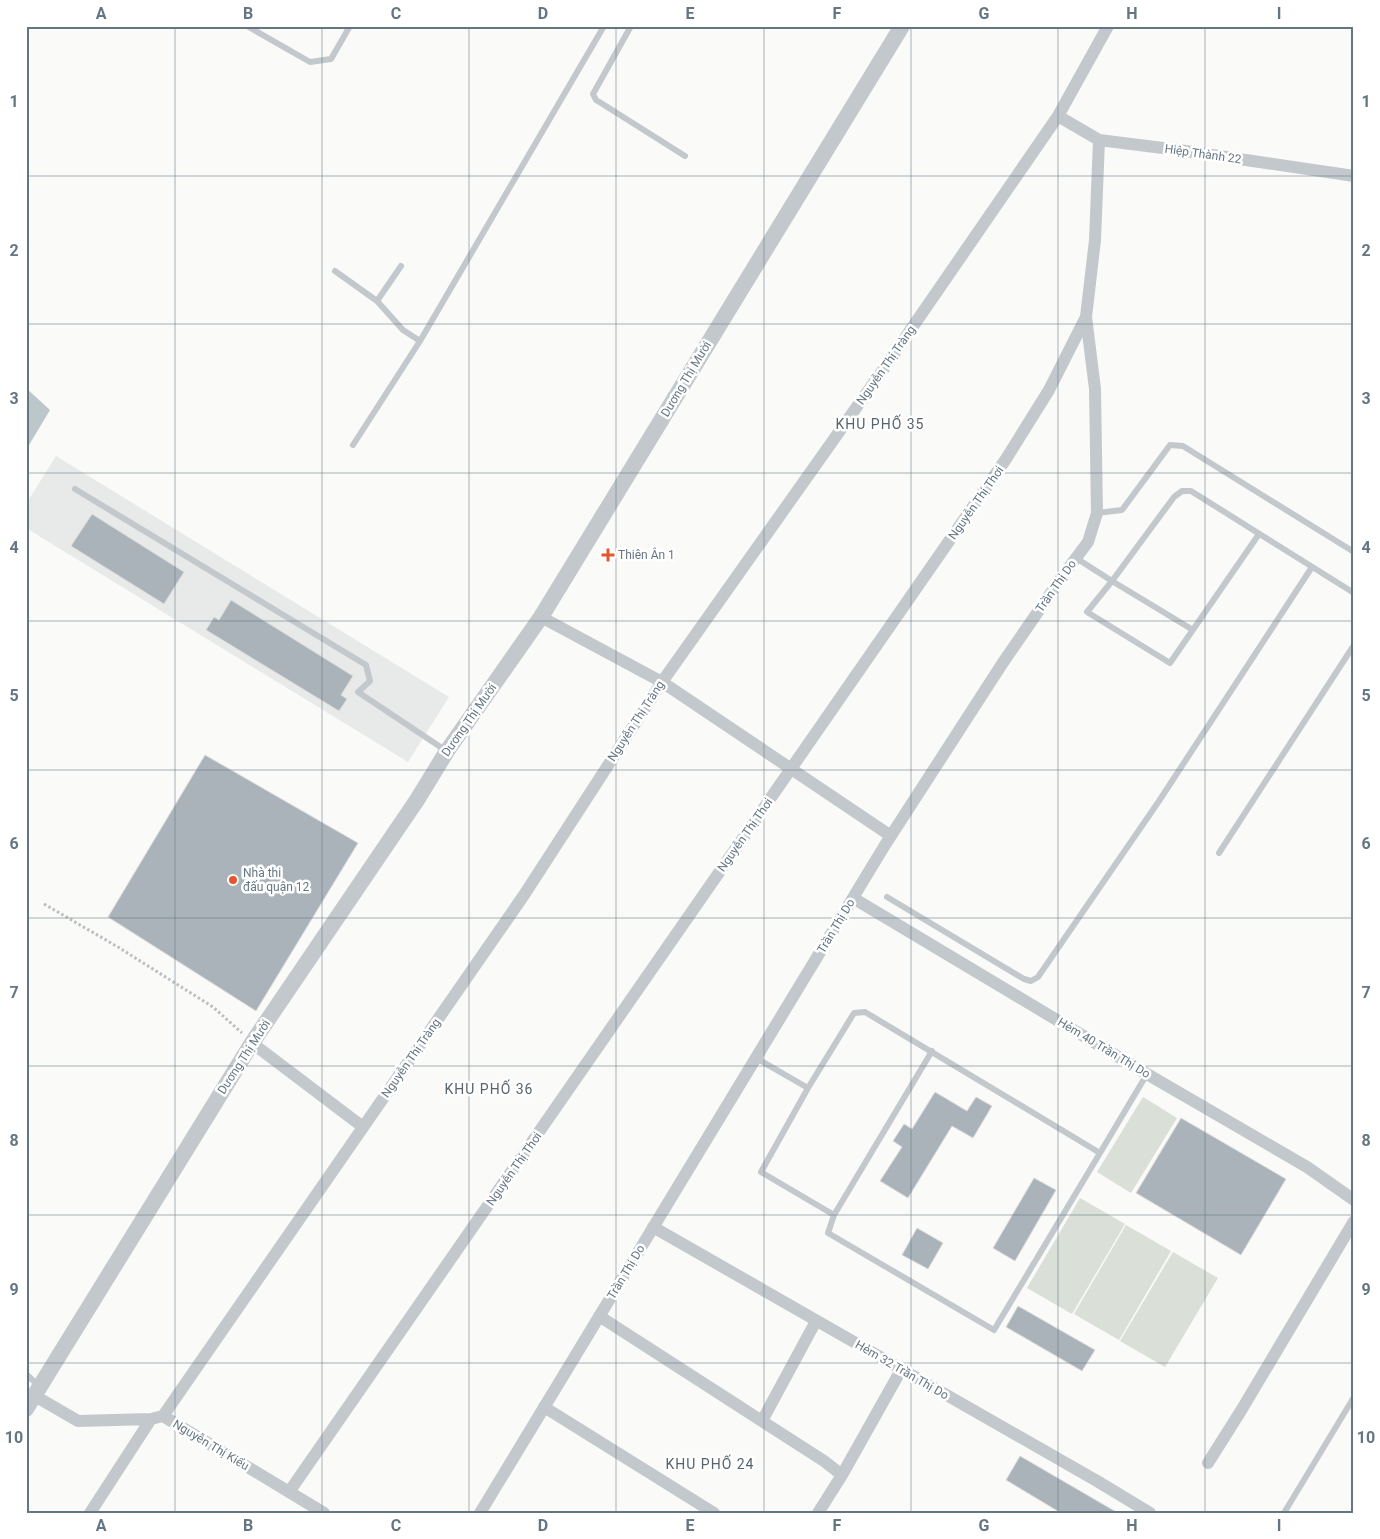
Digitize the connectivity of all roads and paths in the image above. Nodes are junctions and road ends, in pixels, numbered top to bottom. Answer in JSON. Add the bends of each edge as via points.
{"nodes":[{"id":1,"x":247,"y":26,"type":"edge"},
{"id":2,"x":350,"y":26,"type":"edge"},
{"id":3,"x":604,"y":26,"type":"edge"},
{"id":4,"x":631,"y":26,"type":"edge"},
{"id":5,"x":902,"y":26,"type":"edge"},
{"id":6,"x":1108,"y":26,"type":"edge"},
{"id":7,"x":1058,"y":116,"type":"junction"},
{"id":8,"x":1099,"y":140,"type":"junction"},
{"id":9,"x":685,"y":156,"type":"dead end"},
{"id":10,"x":1354,"y":176,"type":"edge"},
{"id":11,"x":401,"y":266,"type":"dead end"},
{"id":12,"x":335,"y":271,"type":"dead end"},
{"id":13,"x":377,"y":301,"type":"junction"},
{"id":14,"x":1086,"y":317,"type":"junction"},
{"id":15,"x":420,"y":341,"type":"junction"},
{"id":16,"x":353,"y":445,"type":"dead end"},
{"id":17,"x":75,"y":489,"type":"dead end"},
{"id":18,"x":1098,"y":513,"type":"junction"},
{"id":19,"x":1259,"y":534,"type":"junction"},
{"id":20,"x":1354,"y":552,"type":"edge"},
{"id":21,"x":1076,"y":558,"type":"junction"},
{"id":22,"x":1312,"y":567,"type":"junction"},
{"id":23,"x":1112,"y":581,"type":"junction"},
{"id":24,"x":1354,"y":593,"type":"edge"},
{"id":25,"x":541,"y":617,"type":"junction"},
{"id":26,"x":1193,"y":630,"type":"junction"},
{"id":27,"x":1354,"y":645,"type":"edge"},
{"id":28,"x":662,"y":682,"type":"junction"},
{"id":29,"x":446,"y":751,"type":"junction"},
{"id":30,"x":791,"y":768,"type":"junction"},
{"id":31,"x":891,"y":836,"type":"junction"},
{"id":32,"x":1219,"y":852,"type":"dead end"},
{"id":33,"x":887,"y":897,"type":"dead end"},
{"id":34,"x":853,"y":898,"type":"junction"},
{"id":35,"x":44,"y":904,"type":"dead end"},
{"id":36,"x":252,"y":1043,"type":"junction"},
{"id":37,"x":932,"y":1051,"type":"junction"},
{"id":38,"x":756,"y":1058,"type":"junction"},
{"id":39,"x":1147,"y":1074,"type":"junction"},
{"id":40,"x":808,"y":1088,"type":"junction"},
{"id":41,"x":363,"y":1127,"type":"junction"},
{"id":42,"x":1100,"y":1152,"type":"junction"},
{"id":43,"x":1354,"y":1200,"type":"edge"},
{"id":44,"x":834,"y":1215,"type":"junction"},
{"id":45,"x":1354,"y":1222,"type":"edge"},
{"id":46,"x":653,"y":1227,"type":"junction"},
{"id":47,"x":599,"y":1316,"type":"junction"},
{"id":48,"x":816,"y":1321,"type":"junction"},
{"id":49,"x":901,"y":1370,"type":"junction"},
{"id":50,"x":26,"y":1374,"type":"edge"},
{"id":51,"x":34,"y":1397,"type":"edge"},
{"id":52,"x":1354,"y":1397,"type":"edge"},
{"id":53,"x":544,"y":1408,"type":"junction"},
{"id":54,"x":157,"y":1418,"type":"junction"},
{"id":55,"x":762,"y":1421,"type":"junction"},
{"id":56,"x":1208,"y":1463,"type":"dead end"},
{"id":57,"x":842,"y":1475,"type":"junction"},
{"id":58,"x":289,"y":1492,"type":"junction"},
{"id":59,"x":90,"y":1513,"type":"edge"},
{"id":60,"x":324,"y":1513,"type":"edge"},
{"id":61,"x":480,"y":1513,"type":"edge"},
{"id":62,"x":714,"y":1513,"type":"edge"},
{"id":63,"x":818,"y":1513,"type":"edge"},
{"id":64,"x":1150,"y":1513,"type":"edge"},
{"id":65,"x":1284,"y":1513,"type":"edge"}],
"edges":[{"from":1,"to":2,"type":"lane","via":[[310,62],[331,59]]},
{"from":3,"to":15,"type":"lane"},
{"from":4,"to":9,"type":"lane","via":[[593,94],[596,100]]},
{"from":5,"to":25,"type":"street","name":"Dương Thị Mười"},
{"from":6,"to":7,"type":"street","name":"Nguyễn Thị Tràng"},
{"from":7,"to":8,"type":"street","name":"Hiệp Thành 22"},
{"from":7,"to":28,"type":"street","name":"Nguyễn Thị Tràng"},
{"from":8,"to":10,"type":"street","name":"Hiệp Thành 22"},
{"from":8,"to":14,"type":"street","name":"Nguyễn Thị Thơi","via":[[1095,240]]},
{"from":11,"to":13,"type":"lane"},
{"from":12,"to":13,"type":"lane"},
{"from":13,"to":15,"type":"lane","via":[[403,330]]},
{"from":14,"to":18,"type":"street","name":"Trần Thị Do","via":[[1095,389]]},
{"from":14,"to":30,"type":"street","name":"Nguyễn Thị Thơi","via":[[1049,390],[1006,460]]},
{"from":15,"to":16,"type":"lane"},
{"from":17,"to":29,"type":"lane","via":[[366,664],[370,681],[358,692]]},
{"from":18,"to":20,"type":"lane","via":[[1122,510],[1170,444],[1183,446]]},
{"from":18,"to":21,"type":"street","name":"Trần Thị Do","via":[[1088,542]]},
{"from":19,"to":22,"type":"lane"},
{"from":19,"to":23,"type":"lane","via":[[1191,491],[1182,491],[1174,497]]},
{"from":19,"to":26,"type":"lane"},
{"from":21,"to":23,"type":"lane"},
{"from":21,"to":31,"type":"street","name":"Trần Thị Do","via":[[1002,664]]},
{"from":22,"to":24,"type":"lane"},
{"from":22,"to":33,"type":"lane","via":[[1159,801],[1038,977],[1024,979]]},
{"from":23,"to":26,"type":"lane"},
{"from":23,"to":26,"type":"lane","via":[[1087,612],[1170,663]]},
{"from":25,"to":28,"type":"street"},
{"from":25,"to":29,"type":"street","name":"Dương Thị Mười"},
{"from":27,"to":32,"type":"lane"},
{"from":28,"to":30,"type":"street"},
{"from":28,"to":41,"type":"street","name":"Nguyễn Thị Tràng","via":[[524,894]]},
{"from":29,"to":36,"type":"street","name":"Dương Thị Mười","via":[[417,800]]},
{"from":30,"to":31,"type":"street"},
{"from":30,"to":58,"type":"street","name":"Nguyễn Thị Thơi"},
{"from":31,"to":34,"type":"street","name":"Trần Thị Do"},
{"from":34,"to":38,"type":"street","name":"Trần Thị Do"},
{"from":34,"to":39,"type":"street","name":"Hẻm 40 Trần Thị Do"},
{"from":35,"to":36,"type":"path","via":[[213,1007]]},
{"from":36,"to":41,"type":"street"},
{"from":36,"to":51,"type":"street","name":"Dương Thị Mười"},
{"from":37,"to":40,"type":"lane","via":[[865,1012],[854,1013]]},
{"from":37,"to":42,"type":"lane"},
{"from":37,"to":44,"type":"lane"},
{"from":38,"to":40,"type":"lane"},
{"from":38,"to":46,"type":"street","name":"Trần Thị Do"},
{"from":39,"to":42,"type":"lane"},
{"from":39,"to":43,"type":"street","name":"Hẻm 40 Trần Thị Do","via":[[1307,1167]]},
{"from":40,"to":44,"type":"lane","via":[[761,1172]]},
{"from":41,"to":54,"type":"street","name":"Nguyễn Thị Tràng"},
{"from":42,"to":44,"type":"lane","via":[[994,1330],[828,1233]]},
{"from":45,"to":56,"type":"street"},
{"from":46,"to":47,"type":"street","name":"Trần Thị Do"},
{"from":46,"to":48,"type":"street","name":"Hẻm 32 Trần Thị Do"},
{"from":47,"to":53,"type":"street","name":"Trần Thị Do"},
{"from":47,"to":55,"type":"street"},
{"from":48,"to":49,"type":"street","name":"Hẻm 32 Trần Thị Do"},
{"from":48,"to":55,"type":"street"},
{"from":49,"to":57,"type":"street"},
{"from":49,"to":64,"type":"street","name":"Hẻm 32 Trần Thị Do"},
{"from":50,"to":51,"type":"lane"},
{"from":51,"to":54,"type":"street","via":[[78,1421]]},
{"from":52,"to":65,"type":"lane"},
{"from":53,"to":61,"type":"street","name":"Trần Thị Do"},
{"from":53,"to":62,"type":"street"},
{"from":54,"to":58,"type":"street","name":"Nguyễn Thị Kiểu"},
{"from":54,"to":59,"type":"street","name":"Nguyễn Thị Tràng"},
{"from":55,"to":57,"type":"street"},
{"from":57,"to":63,"type":"street"},
{"from":58,"to":60,"type":"street","name":"Nguyễn Thị Kiểu"}]}
